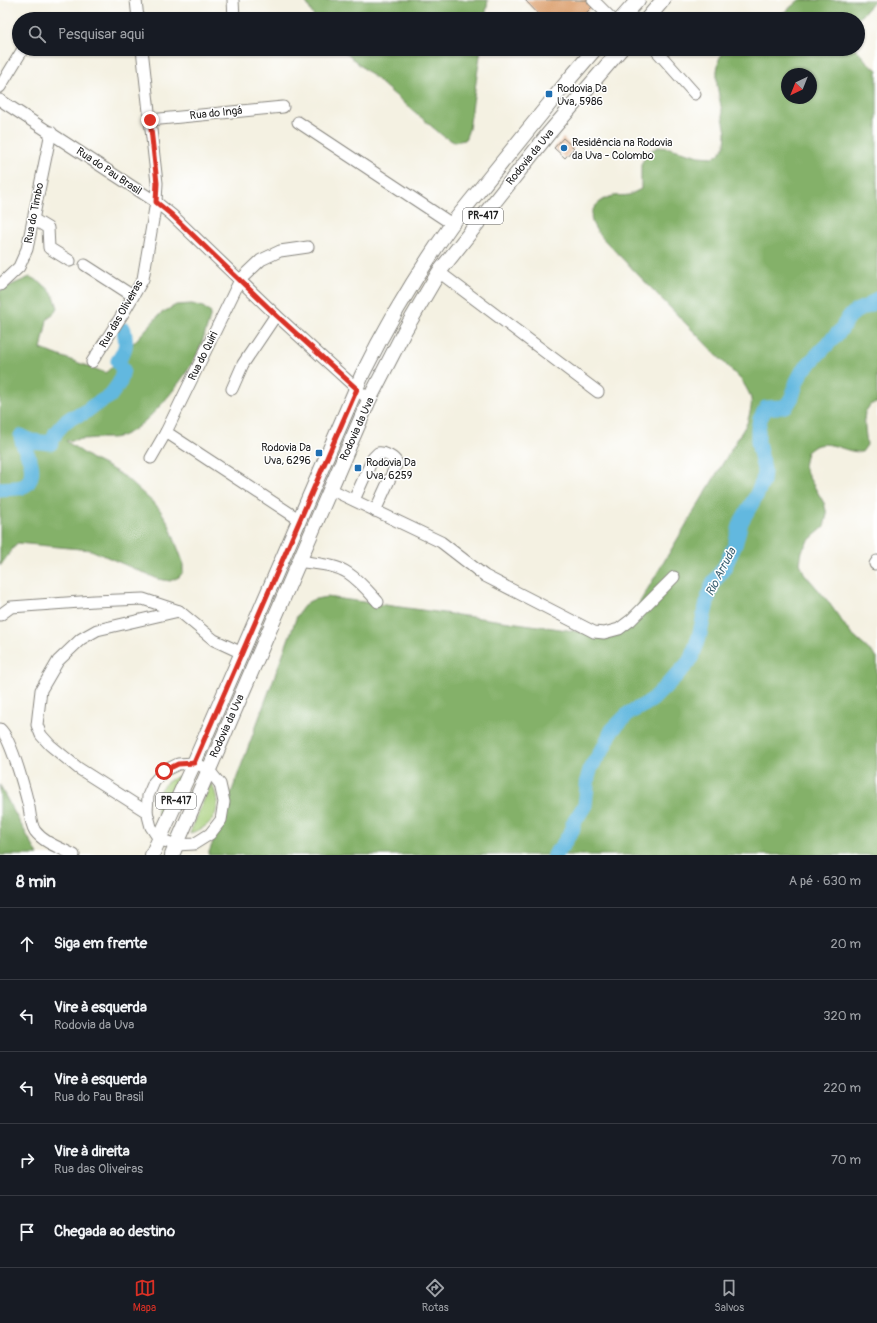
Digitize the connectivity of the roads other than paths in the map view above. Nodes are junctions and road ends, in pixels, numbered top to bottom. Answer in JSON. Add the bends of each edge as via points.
{"nodes":[{"id":1,"x":136,"y":0,"type":"edge"},
{"id":2,"x":233,"y":0,"type":"edge"},
{"id":3,"x":593,"y":0,"type":"edge"},
{"id":4,"x":638,"y":0,"type":"edge"},
{"id":5,"x":663,"y":0,"type":"edge"},
{"id":6,"x":137,"y":12,"type":"edge"},
{"id":7,"x":234,"y":12,"type":"edge"},
{"id":8,"x":605,"y":12,"type":"edge"},
{"id":9,"x":627,"y":12,"type":"edge"},
{"id":10,"x":653,"y":12,"type":"edge"},
{"id":11,"x":19,"y":56,"type":"edge"},
{"id":12,"x":143,"y":56,"type":"edge"},
{"id":13,"x":589,"y":56,"type":"edge"},
{"id":14,"x":615,"y":56,"type":"edge"},
{"id":15,"x":661,"y":56,"type":"edge"},
{"id":16,"x":0,"y":87,"type":"edge"},
{"id":17,"x":695,"y":94,"type":"dead end"},
{"id":18,"x":0,"y":100,"type":"edge"},
{"id":19,"x":283,"y":107,"type":"dead end"},
{"id":20,"x":150,"y":120,"type":"junction"},
{"id":21,"x":298,"y":122,"type":"dead end"},
{"id":22,"x":51,"y":132,"type":"junction"},
{"id":23,"x":156,"y":202,"type":"junction"},
{"id":24,"x":33,"y":219,"type":"junction"},
{"id":25,"x":452,"y":224,"type":"junction"},
{"id":26,"x":308,"y":247,"type":"dead end"},
{"id":27,"x":70,"y":261,"type":"dead end"},
{"id":28,"x":85,"y":265,"type":"dead end"},
{"id":29,"x":439,"y":272,"type":"junction"},
{"id":30,"x":240,"y":280,"type":"junction"},
{"id":31,"x":0,"y":285,"type":"edge"},
{"id":32,"x":133,"y":296,"type":"junction"},
{"id":33,"x":276,"y":315,"type":"junction"},
{"id":34,"x":92,"y":362,"type":"dead end"},
{"id":35,"x":232,"y":389,"type":"dead end"},
{"id":36,"x":357,"y":389,"type":"junction"},
{"id":37,"x":598,"y":392,"type":"dead end"},
{"id":38,"x":369,"y":400,"type":"junction"},
{"id":39,"x":166,"y":432,"type":"junction"},
{"id":40,"x":151,"y":458,"type":"dead end"},
{"id":41,"x":330,"y":489,"type":"junction"},
{"id":42,"x":354,"y":500,"type":"junction"},
{"id":43,"x":375,"y":511,"type":"junction"},
{"id":44,"x":300,"y":520,"type":"junction"},
{"id":45,"x":299,"y":560,"type":"junction"},
{"id":46,"x":674,"y":577,"type":"dead end"},
{"id":47,"x":378,"y":602,"type":"dead end"},
{"id":48,"x":179,"y":611,"type":"junction"},
{"id":49,"x":0,"y":615,"type":"edge"},
{"id":50,"x":242,"y":653,"type":"junction"},
{"id":51,"x":0,"y":728,"type":"edge"},
{"id":52,"x":194,"y":763,"type":"junction"},
{"id":53,"x":208,"y":769,"type":"junction"},
{"id":54,"x":147,"y":812,"type":"junction"},
{"id":55,"x":159,"y":839,"type":"junction"},
{"id":56,"x":174,"y":850,"type":"edge"},
{"id":57,"x":74,"y":855,"type":"edge"},
{"id":58,"x":152,"y":855,"type":"edge"}],
"edges":[{"from":1,"to":6,"type":"street"},
{"from":2,"to":7,"type":"street"},
{"from":3,"to":8,"type":"street"},
{"from":4,"to":9,"type":"main road"},
{"from":5,"to":10,"type":"main road"},
{"from":11,"to":16,"type":"street"},
{"from":12,"to":20,"type":"street","name":"Rua das Oliveiras"},
{"from":13,"to":25,"type":"main road","name":"Rodovia da Uva","number":"PR-417"},
{"from":14,"to":29,"type":"main road","name":"Rodovia da Uva","number":"PR-417","via":[[549,133]]},
{"from":15,"to":17,"type":"street"},
{"from":18,"to":22,"type":"street","name":"Rua do Pau Brasil"},
{"from":19,"to":20,"type":"street","name":"Rua do Ingá"},
{"from":20,"to":23,"type":"street","name":"Rua das Oliveiras","via":[[157,183]]},
{"from":21,"to":25,"type":"street"},
{"from":22,"to":23,"type":"street","name":"Rua do Pau Brasil"},
{"from":22,"to":24,"type":"street","name":"Rua do Timbo"},
{"from":23,"to":30,"type":"street","name":"Rua do Pau Brasil"},
{"from":23,"to":32,"type":"street","name":"Rua das Oliveiras","via":[[143,279]]},
{"from":24,"to":27,"type":"street","via":[[48,228],[48,248]]},
{"from":24,"to":31,"type":"street","name":"Rua do Timbo","via":[[27,249],[19,267]]},
{"from":25,"to":36,"type":"main road","name":"Rodovia da Uva","number":"PR-417","via":[[404,296],[378,342]]},
{"from":26,"to":30,"type":"street","via":[[280,251],[261,260]]},
{"from":28,"to":32,"type":"street"},
{"from":29,"to":37,"type":"street"},
{"from":29,"to":38,"type":"main road","name":"Rodovia da Uva","number":"PR-417","via":[[404,330]]},
{"from":30,"to":33,"type":"street","name":"Rua do Pau Brasil"},
{"from":30,"to":39,"type":"street","name":"Rua do Quiri"},
{"from":32,"to":34,"type":"street","name":"Rua das Oliveiras"},
{"from":33,"to":35,"type":"street","via":[[243,364]]},
{"from":33,"to":36,"type":"street","name":"Rua do Pau Brasil"},
{"from":36,"to":38,"type":"street","name":"Rua do Pau Brasil"},
{"from":36,"to":44,"type":"main road","name":"Rodovia da Uva","number":"PR-417"},
{"from":38,"to":41,"type":"main road","name":"Rodovia da Uva","number":"PR-417"},
{"from":39,"to":40,"type":"street","name":"Rua do Quiri"},
{"from":39,"to":44,"type":"street"},
{"from":41,"to":42,"type":"street"},
{"from":41,"to":45,"type":"main road","name":"Rodovia da Uva","number":"PR-417"},
{"from":42,"to":43,"type":"street"},
{"from":42,"to":43,"type":"street","via":[[373,458],[382,452],[397,463]]},
{"from":43,"to":46,"type":"street","via":[[441,542],[485,576],[594,632],[604,633],[619,629]]},
{"from":44,"to":50,"type":"main road","name":"Rodovia da Uva","number":"PR-417"},
{"from":45,"to":47,"type":"street","via":[[348,572]]},
{"from":45,"to":53,"type":"main road","name":"Rodovia da Uva","number":"PR-417"},
{"from":48,"to":49,"type":"street","via":[[143,599],[11,607]]},
{"from":48,"to":50,"type":"street","via":[[214,640]]},
{"from":48,"to":54,"type":"street","via":[[97,630],[81,639],[58,661],[41,690],[37,725],[41,735],[78,768]]},
{"from":50,"to":52,"type":"main road","name":"Rodovia da Uva","number":"PR-417"},
{"from":51,"to":57,"type":"street","via":[[22,781],[34,830],[44,840]]},
{"from":52,"to":53,"type":"street"},
{"from":52,"to":54,"type":"street","via":[[178,764],[164,771],[154,782],[148,796]]},
{"from":52,"to":55,"type":"main road","name":"Rodovia da Uva","number":"PR-417"},
{"from":53,"to":56,"type":"main road","name":"Rodovia da Uva","number":"PR-417"},
{"from":53,"to":56,"type":"street","via":[[220,784],[224,802],[221,820],[210,834],[194,844]]},
{"from":54,"to":55,"type":"street"},
{"from":55,"to":56,"type":"street"},
{"from":55,"to":58,"type":"main road","name":"Rodovia da Uva","number":"PR-417"}]}
